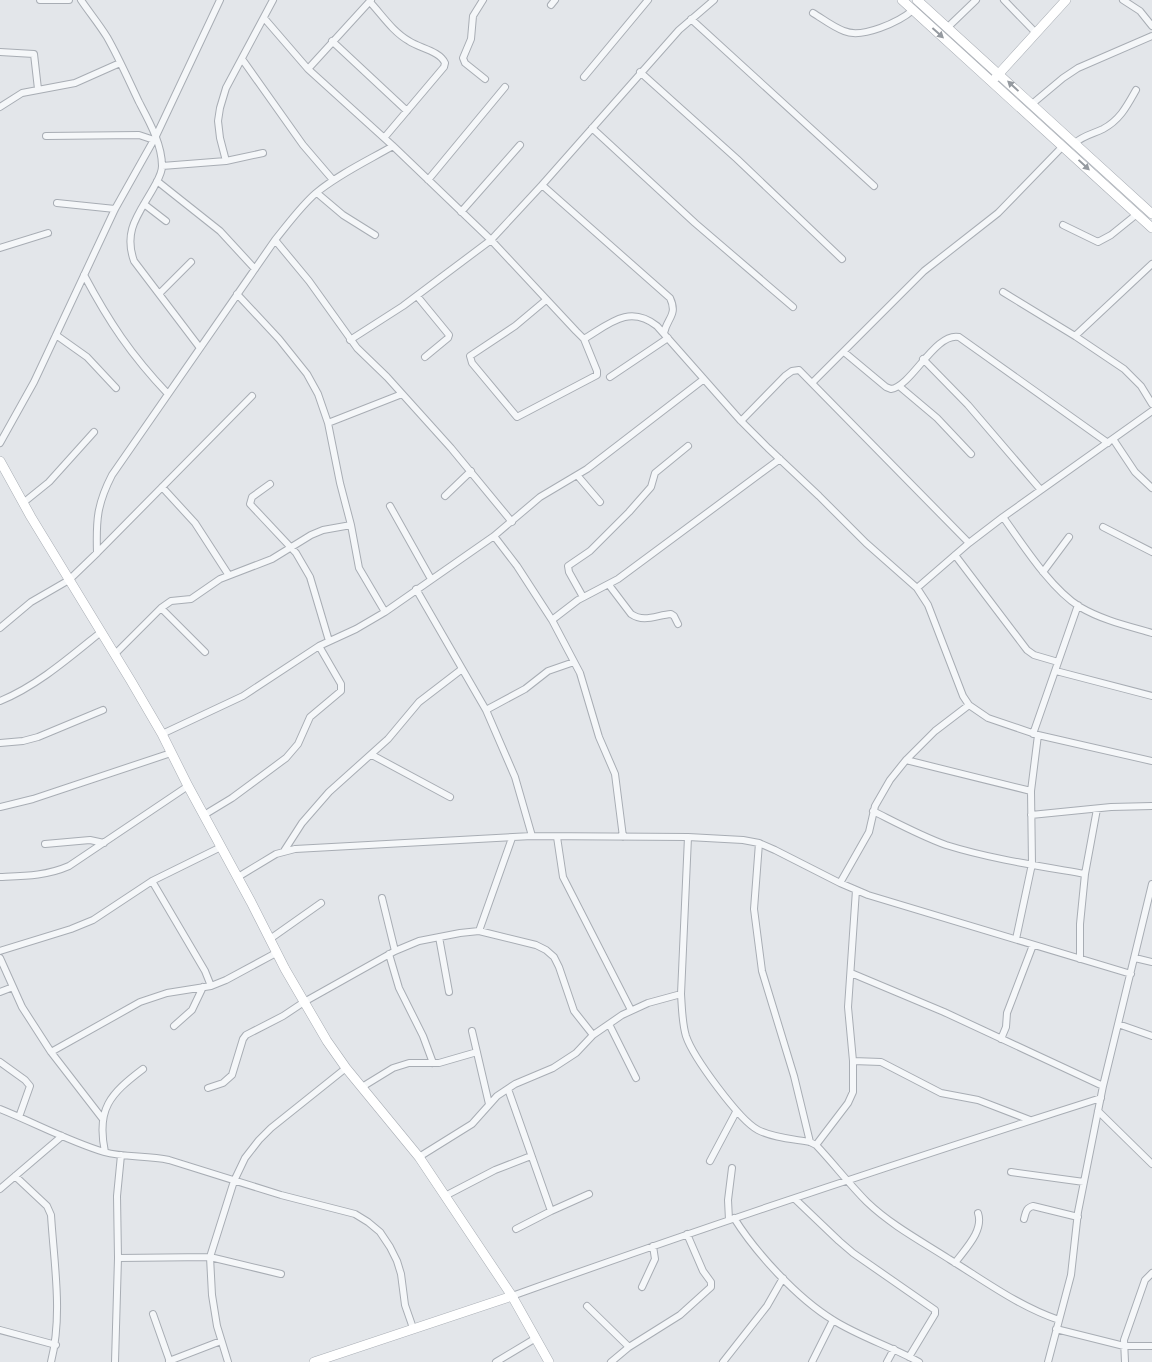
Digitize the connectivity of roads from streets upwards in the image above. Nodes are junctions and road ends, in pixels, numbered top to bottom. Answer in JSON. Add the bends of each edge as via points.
{"nodes":[{"id":1,"x":40,"y":0,"type":"edge"},
{"id":2,"x":69,"y":0,"type":"edge"},
{"id":3,"x":81,"y":0,"type":"edge"},
{"id":4,"x":220,"y":0,"type":"edge"},
{"id":5,"x":273,"y":0,"type":"edge"},
{"id":6,"x":483,"y":0,"type":"edge"},
{"id":7,"x":648,"y":0,"type":"edge"},
{"id":8,"x":714,"y":0,"type":"edge"},
{"id":9,"x":902,"y":0,"type":"edge"},
{"id":10,"x":917,"y":0,"type":"edge"},
{"id":11,"x":976,"y":0,"type":"edge"},
{"id":12,"x":1004,"y":0,"type":"edge"},
{"id":13,"x":1066,"y":0,"type":"edge"},
{"id":14,"x":1123,"y":0,"type":"edge"},
{"id":15,"x":371,"y":1,"type":"edge"},
{"id":16,"x":913,"y":10,"type":"junction"},
{"id":17,"x":814,"y":13,"type":"dead end"},
{"id":18,"x":264,"y":18,"type":"junction"},
{"id":19,"x":691,"y":19,"type":"junction"},
{"id":20,"x":1152,"y":26,"type":"edge"},
{"id":21,"x":948,"y":28,"type":"junction"},
{"id":22,"x":1036,"y":33,"type":"junction"},
{"id":23,"x":1152,"y":36,"type":"edge"},
{"id":24,"x":332,"y":41,"type":"junction"},
{"id":25,"x":0,"y":52,"type":"edge"},
{"id":26,"x":242,"y":59,"type":"junction"},
{"id":27,"x":120,"y":63,"type":"junction"},
{"id":28,"x":308,"y":69,"type":"junction"},
{"id":29,"x":640,"y":72,"type":"junction"},
{"id":30,"x":999,"y":73,"type":"junction"},
{"id":31,"x":584,"y":77,"type":"dead end"},
{"id":32,"x":485,"y":79,"type":"dead end"},
{"id":33,"x":992,"y":81,"type":"junction"},
{"id":34,"x":505,"y":87,"type":"dead end"},
{"id":35,"x":38,"y":90,"type":"junction"},
{"id":36,"x":1136,"y":90,"type":"dead end"},
{"id":37,"x":1032,"y":104,"type":"junction"},
{"id":38,"x":0,"y":107,"type":"edge"},
{"id":39,"x":407,"y":111,"type":"junction"},
{"id":40,"x":592,"y":128,"type":"junction"},
{"id":41,"x":46,"y":136,"type":"dead end"},
{"id":42,"x":155,"y":138,"type":"junction"},
{"id":43,"x":384,"y":138,"type":"junction"},
{"id":44,"x":1075,"y":143,"type":"junction"},
{"id":45,"x":520,"y":145,"type":"dead end"},
{"id":46,"x":393,"y":146,"type":"junction"},
{"id":47,"x":1063,"y":146,"type":"junction"},
{"id":48,"x":263,"y":153,"type":"dead end"},
{"id":49,"x":226,"y":161,"type":"junction"},
{"id":50,"x":162,"y":166,"type":"junction"},
{"id":51,"x":333,"y":180,"type":"junction"},
{"id":52,"x":428,"y":180,"type":"junction"},
{"id":53,"x":157,"y":181,"type":"junction"},
{"id":54,"x":542,"y":185,"type":"junction"},
{"id":55,"x":874,"y":186,"type":"dead end"},
{"id":56,"x":317,"y":193,"type":"junction"},
{"id":57,"x":57,"y":204,"type":"dead end"},
{"id":58,"x":144,"y":204,"type":"junction"},
{"id":59,"x":115,"y":209,"type":"junction"},
{"id":60,"x":1150,"y":210,"type":"edge"},
{"id":61,"x":461,"y":212,"type":"junction"},
{"id":62,"x":1137,"y":214,"type":"junction"},
{"id":63,"x":166,"y":221,"type":"dead end"},
{"id":64,"x":1063,"y":225,"type":"dead end"},
{"id":65,"x":1152,"y":228,"type":"edge"},
{"id":66,"x":48,"y":234,"type":"dead end"},
{"id":67,"x":376,"y":235,"type":"dead end"},
{"id":68,"x":275,"y":240,"type":"junction"},
{"id":69,"x":491,"y":240,"type":"junction"},
{"id":70,"x":0,"y":248,"type":"edge"},
{"id":71,"x":842,"y":259,"type":"dead end"},
{"id":72,"x":192,"y":262,"type":"dead end"},
{"id":73,"x":1152,"y":264,"type":"edge"},
{"id":74,"x":255,"y":269,"type":"junction"},
{"id":75,"x":84,"y":275,"type":"junction"},
{"id":76,"x":1002,"y":292,"type":"dead end"},
{"id":77,"x":159,"y":294,"type":"junction"},
{"id":78,"x":237,"y":294,"type":"junction"},
{"id":79,"x":417,"y":296,"type":"junction"},
{"id":80,"x":546,"y":300,"type":"junction"},
{"id":81,"x":793,"y":307,"type":"dead end"},
{"id":82,"x":56,"y":335,"type":"junction"},
{"id":83,"x":666,"y":336,"type":"junction"},
{"id":84,"x":1075,"y":336,"type":"junction"},
{"id":85,"x":584,"y":339,"type":"junction"},
{"id":86,"x":350,"y":340,"type":"junction"},
{"id":87,"x":200,"y":348,"type":"junction"},
{"id":88,"x":844,"y":352,"type":"junction"},
{"id":89,"x":425,"y":357,"type":"dead end"},
{"id":90,"x":924,"y":359,"type":"junction"},
{"id":91,"x":610,"y":377,"type":"dead end"},
{"id":92,"x":704,"y":379,"type":"junction"},
{"id":93,"x":812,"y":383,"type":"junction"},
{"id":94,"x":899,"y":386,"type":"junction"},
{"id":95,"x":116,"y":388,"type":"dead end"},
{"id":96,"x":168,"y":394,"type":"junction"},
{"id":97,"x":402,"y":394,"type":"junction"},
{"id":98,"x":252,"y":396,"type":"dead end"},
{"id":99,"x":1152,"y":404,"type":"edge"},
{"id":100,"x":1152,"y":412,"type":"edge"},
{"id":101,"x":741,"y":421,"type":"junction"},
{"id":102,"x":328,"y":423,"type":"junction"},
{"id":103,"x":94,"y":432,"type":"dead end"},
{"id":104,"x":1110,"y":441,"type":"junction"},
{"id":105,"x":0,"y":442,"type":"edge"},
{"id":106,"x":688,"y":446,"type":"dead end"},
{"id":107,"x":971,"y":454,"type":"dead end"},
{"id":108,"x":780,"y":459,"type":"junction"},
{"id":109,"x":1,"y":466,"type":"edge"},
{"id":110,"x":471,"y":471,"type":"junction"},
{"id":111,"x":577,"y":475,"type":"junction"},
{"id":112,"x":270,"y":484,"type":"dead end"},
{"id":113,"x":162,"y":487,"type":"junction"},
{"id":114,"x":1152,"y":488,"type":"edge"},
{"id":115,"x":1040,"y":489,"type":"junction"},
{"id":116,"x":445,"y":496,"type":"dead end"},
{"id":117,"x":600,"y":502,"type":"dead end"},
{"id":118,"x":23,"y":503,"type":"junction"},
{"id":119,"x":390,"y":506,"type":"dead end"},
{"id":120,"x":1002,"y":517,"type":"junction"},
{"id":121,"x":512,"y":522,"type":"junction"},
{"id":122,"x":351,"y":525,"type":"junction"},
{"id":123,"x":1103,"y":527,"type":"dead end"},
{"id":124,"x":494,"y":536,"type":"junction"},
{"id":125,"x":1069,"y":537,"type":"dead end"},
{"id":126,"x":968,"y":543,"type":"junction"},
{"id":127,"x":291,"y":547,"type":"junction"},
{"id":128,"x":1152,"y":552,"type":"edge"},
{"id":129,"x":97,"y":553,"type":"junction"},
{"id":130,"x":955,"y":555,"type":"junction"},
{"id":131,"x":1043,"y":572,"type":"junction"},
{"id":132,"x":228,"y":574,"type":"junction"},
{"id":133,"x":431,"y":579,"type":"junction"},
{"id":134,"x":69,"y":580,"type":"junction"},
{"id":135,"x":609,"y":585,"type":"junction"},
{"id":136,"x":917,"y":588,"type":"junction"},
{"id":137,"x":416,"y":589,"type":"junction"},
{"id":138,"x":584,"y":597,"type":"junction"},
{"id":139,"x":1078,"y":606,"type":"junction"},
{"id":140,"x":161,"y":608,"type":"junction"},
{"id":141,"x":385,"y":612,"type":"junction"},
{"id":142,"x":552,"y":620,"type":"junction"},
{"id":143,"x":678,"y":624,"type":"dead end"},
{"id":144,"x":0,"y":628,"type":"edge"},
{"id":145,"x":101,"y":632,"type":"junction"},
{"id":146,"x":1152,"y":633,"type":"edge"},
{"id":147,"x":329,"y":641,"type":"junction"},
{"id":148,"x":319,"y":646,"type":"junction"},
{"id":149,"x":205,"y":652,"type":"dead end"},
{"id":150,"x":115,"y":654,"type":"junction"},
{"id":151,"x":574,"y":662,"type":"junction"},
{"id":152,"x":1058,"y":662,"type":"junction"},
{"id":153,"x":462,"y":669,"type":"junction"},
{"id":154,"x":1056,"y":671,"type":"junction"},
{"id":155,"x":1152,"y":696,"type":"edge"},
{"id":156,"x":0,"y":701,"type":"edge"},
{"id":157,"x":969,"y":705,"type":"junction"},
{"id":158,"x":103,"y":710,"type":"dead end"},
{"id":159,"x":486,"y":710,"type":"junction"},
{"id":160,"x":162,"y":734,"type":"junction"},
{"id":161,"x":1035,"y":734,"type":"junction"},
{"id":162,"x":0,"y":743,"type":"edge"},
{"id":163,"x":171,"y":753,"type":"junction"},
{"id":164,"x":372,"y":755,"type":"junction"},
{"id":165,"x":906,"y":760,"type":"junction"},
{"id":166,"x":1152,"y":761,"type":"edge"},
{"id":167,"x":188,"y":786,"type":"junction"},
{"id":168,"x":1031,"y":791,"type":"junction"},
{"id":169,"x":450,"y":798,"type":"dead end"},
{"id":170,"x":0,"y":806,"type":"edge"},
{"id":171,"x":1152,"y":806,"type":"edge"},
{"id":172,"x":1097,"y":808,"type":"junction"},
{"id":173,"x":873,"y":811,"type":"junction"},
{"id":174,"x":204,"y":815,"type":"junction"},
{"id":175,"x":1031,"y":815,"type":"junction"},
{"id":176,"x":532,"y":836,"type":"junction"},
{"id":177,"x":557,"y":837,"type":"junction"},
{"id":178,"x":623,"y":837,"type":"junction"},
{"id":179,"x":512,"y":838,"type":"junction"},
{"id":180,"x":688,"y":838,"type":"junction"},
{"id":181,"x":104,"y":843,"type":"junction"},
{"id":182,"x":759,"y":843,"type":"junction"},
{"id":183,"x":45,"y":844,"type":"dead end"},
{"id":184,"x":221,"y":847,"type":"junction"},
{"id":185,"x":284,"y":851,"type":"junction"},
{"id":186,"x":1032,"y":864,"type":"junction"},
{"id":187,"x":1085,"y":874,"type":"junction"},
{"id":188,"x":0,"y":877,"type":"edge"},
{"id":189,"x":238,"y":877,"type":"junction"},
{"id":190,"x":152,"y":881,"type":"junction"},
{"id":191,"x":840,"y":883,"type":"junction"},
{"id":192,"x":1152,"y":884,"type":"edge"},
{"id":193,"x":856,"y":890,"type":"junction"},
{"id":194,"x":382,"y":898,"type":"dead end"},
{"id":195,"x":320,"y":904,"type":"dead end"},
{"id":196,"x":479,"y":931,"type":"junction"},
{"id":197,"x":439,"y":937,"type":"junction"},
{"id":198,"x":270,"y":939,"type":"junction"},
{"id":199,"x":1016,"y":940,"type":"junction"},
{"id":200,"x":1034,"y":945,"type":"junction"},
{"id":201,"x":0,"y":951,"type":"edge"},
{"id":202,"x":392,"y":952,"type":"junction"},
{"id":203,"x":276,"y":953,"type":"junction"},
{"id":204,"x":0,"y":958,"type":"edge"},
{"id":205,"x":1135,"y":958,"type":"junction"},
{"id":206,"x":1080,"y":959,"type":"junction"},
{"id":207,"x":1152,"y":962,"type":"edge"},
{"id":208,"x":851,"y":973,"type":"junction"},
{"id":209,"x":1131,"y":974,"type":"junction"},
{"id":210,"x":211,"y":986,"type":"junction"},
{"id":211,"x":13,"y":987,"type":"junction"},
{"id":212,"x":203,"y":988,"type":"junction"},
{"id":213,"x":0,"y":992,"type":"edge"},
{"id":214,"x":449,"y":992,"type":"dead end"},
{"id":215,"x":681,"y":994,"type":"junction"},
{"id":216,"x":304,"y":1002,"type":"junction"},
{"id":217,"x":631,"y":1010,"type":"junction"},
{"id":218,"x":609,"y":1024,"type":"junction"},
{"id":219,"x":1118,"y":1024,"type":"junction"},
{"id":220,"x":174,"y":1026,"type":"dead end"},
{"id":221,"x":472,"y":1031,"type":"dead end"},
{"id":222,"x":593,"y":1035,"type":"junction"},
{"id":223,"x":1152,"y":1036,"type":"edge"},
{"id":224,"x":1001,"y":1039,"type":"junction"},
{"id":225,"x":51,"y":1052,"type":"junction"},
{"id":226,"x":477,"y":1052,"type":"junction"},
{"id":227,"x":853,"y":1061,"type":"junction"},
{"id":228,"x":0,"y":1062,"type":"edge"},
{"id":229,"x":433,"y":1063,"type":"junction"},
{"id":230,"x":346,"y":1068,"type":"junction"},
{"id":231,"x":143,"y":1069,"type":"dead end"},
{"id":232,"x":636,"y":1078,"type":"dead end"},
{"id":233,"x":1103,"y":1086,"type":"junction"},
{"id":234,"x":208,"y":1088,"type":"dead end"},
{"id":235,"x":362,"y":1088,"type":"junction"},
{"id":236,"x":508,"y":1089,"type":"junction"},
{"id":237,"x":1101,"y":1098,"type":"junction"},
{"id":238,"x":489,"y":1104,"type":"junction"},
{"id":239,"x":0,"y":1109,"type":"edge"},
{"id":240,"x":1098,"y":1111,"type":"junction"},
{"id":241,"x":736,"y":1112,"type":"junction"},
{"id":242,"x":19,"y":1117,"type":"junction"},
{"id":243,"x":102,"y":1118,"type":"junction"},
{"id":244,"x":1031,"y":1120,"type":"junction"},
{"id":245,"x":62,"y":1136,"type":"junction"},
{"id":246,"x":813,"y":1143,"type":"junction"},
{"id":247,"x":105,"y":1152,"type":"junction"},
{"id":248,"x":121,"y":1155,"type":"junction"},
{"id":249,"x":531,"y":1156,"type":"junction"},
{"id":250,"x":419,"y":1157,"type":"junction"},
{"id":251,"x":710,"y":1161,"type":"dead end"},
{"id":252,"x":1152,"y":1164,"type":"edge"},
{"id":253,"x":732,"y":1168,"type":"dead end"},
{"id":254,"x":1011,"y":1172,"type":"dead end"},
{"id":255,"x":15,"y":1176,"type":"junction"},
{"id":256,"x":846,"y":1180,"type":"junction"},
{"id":257,"x":234,"y":1181,"type":"junction"},
{"id":258,"x":1084,"y":1182,"type":"junction"},
{"id":259,"x":2,"y":1186,"type":"edge"},
{"id":260,"x":589,"y":1194,"type":"dead end"},
{"id":261,"x":445,"y":1196,"type":"junction"},
{"id":262,"x":795,"y":1199,"type":"junction"},
{"id":263,"x":551,"y":1210,"type":"junction"},
{"id":264,"x":978,"y":1214,"type":"dead end"},
{"id":265,"x":1078,"y":1217,"type":"junction"},
{"id":266,"x":732,"y":1219,"type":"junction"},
{"id":267,"x":1024,"y":1219,"type":"dead end"},
{"id":268,"x":516,"y":1229,"type":"dead end"},
{"id":269,"x":687,"y":1234,"type":"junction"},
{"id":270,"x":653,"y":1246,"type":"junction"},
{"id":271,"x":210,"y":1257,"type":"junction"},
{"id":272,"x":118,"y":1258,"type":"junction"},
{"id":273,"x":955,"y":1263,"type":"junction"},
{"id":274,"x":1152,"y":1273,"type":"edge"},
{"id":275,"x":281,"y":1274,"type":"dead end"},
{"id":276,"x":783,"y":1278,"type":"junction"},
{"id":277,"x":642,"y":1287,"type":"dead end"},
{"id":278,"x":512,"y":1296,"type":"junction"},
{"id":279,"x":587,"y":1306,"type":"dead end"},
{"id":280,"x":153,"y":1314,"type":"dead end"},
{"id":281,"x":833,"y":1320,"type":"junction"},
{"id":282,"x":1059,"y":1320,"type":"junction"},
{"id":283,"x":413,"y":1328,"type":"junction"},
{"id":284,"x":1056,"y":1329,"type":"junction"},
{"id":285,"x":0,"y":1330,"type":"edge"},
{"id":286,"x":536,"y":1338,"type":"junction"},
{"id":287,"x":221,"y":1341,"type":"junction"},
{"id":288,"x":56,"y":1345,"type":"junction"},
{"id":289,"x":1124,"y":1346,"type":"junction"},
{"id":290,"x":1152,"y":1346,"type":"edge"},
{"id":291,"x":629,"y":1347,"type":"junction"},
{"id":292,"x":894,"y":1349,"type":"junction"},
{"id":293,"x":909,"y":1357,"type":"junction"},
{"id":294,"x":51,"y":1362,"type":"edge"},
{"id":295,"x":115,"y":1362,"type":"edge"},
{"id":296,"x":169,"y":1362,"type":"edge"},
{"id":297,"x":228,"y":1362,"type":"edge"},
{"id":298,"x":314,"y":1362,"type":"edge"},
{"id":299,"x":496,"y":1362,"type":"edge"},
{"id":300,"x":549,"y":1362,"type":"edge"},
{"id":301,"x":611,"y":1362,"type":"edge"},
{"id":302,"x":723,"y":1362,"type":"edge"},
{"id":303,"x":812,"y":1362,"type":"edge"},
{"id":304,"x":887,"y":1362,"type":"edge"},
{"id":305,"x":919,"y":1362,"type":"edge"},
{"id":306,"x":1048,"y":1362,"type":"edge"},
{"id":307,"x":1125,"y":1362,"type":"edge"}],
"edges":[{"from":1,"to":2,"type":"street"},
{"from":3,"to":27,"type":"street"},
{"from":4,"to":42,"type":"street"},
{"from":5,"to":18,"type":"street"},
{"from":6,"to":32,"type":"street","via":[[474,16],[471,38],[463,58]]},
{"from":7,"to":31,"type":"street"},
{"from":8,"to":19,"type":"street"},
{"from":9,"to":16,"type":"street"},
{"from":10,"to":21,"type":"street"},
{"from":11,"to":21,"type":"street"},
{"from":12,"to":22,"type":"street"},
{"from":13,"to":22,"type":"street"},
{"from":14,"to":20,"type":"street","via":[[1140,11]]},
{"from":15,"to":24,"type":"street"},
{"from":15,"to":39,"type":"street","via":[[400,35],[438,55],[445,63]]},
{"from":16,"to":17,"type":"street","via":[[894,24],[850,33]]},
{"from":16,"to":33,"type":"street","one_way":true},
{"from":18,"to":26,"type":"street"},
{"from":18,"to":28,"type":"street"},
{"from":19,"to":29,"type":"street"},
{"from":19,"to":55,"type":"street"},
{"from":21,"to":30,"type":"street"},
{"from":22,"to":30,"type":"street"},
{"from":23,"to":37,"type":"street","via":[[1078,68]]},
{"from":24,"to":28,"type":"street"},
{"from":24,"to":39,"type":"street"},
{"from":25,"to":35,"type":"street","via":[[34,54]]},
{"from":26,"to":49,"type":"street","via":[[226,88],[220,108],[218,121]]},
{"from":26,"to":51,"type":"street","via":[[303,145]]},
{"from":27,"to":35,"type":"street","via":[[75,83]]},
{"from":27,"to":42,"type":"street"},
{"from":28,"to":43,"type":"street"},
{"from":29,"to":40,"type":"street"},
{"from":29,"to":71,"type":"street"},
{"from":30,"to":33,"type":"street"},
{"from":37,"to":30,"type":"street","one_way":true},
{"from":33,"to":47,"type":"street"},
{"from":34,"to":52,"type":"street"},
{"from":35,"to":38,"type":"street","via":[[22,93]]},
{"from":36,"to":44,"type":"street","via":[[1121,115]]},
{"from":37,"to":44,"type":"street"},
{"from":39,"to":43,"type":"street"},
{"from":40,"to":54,"type":"street"},
{"from":40,"to":81,"type":"street"},
{"from":41,"to":42,"type":"street","via":[[139,135]]},
{"from":42,"to":50,"type":"street"},
{"from":42,"to":59,"type":"street"},
{"from":43,"to":46,"type":"street"},
{"from":44,"to":60,"type":"street"},
{"from":45,"to":61,"type":"street"},
{"from":46,"to":51,"type":"street"},
{"from":46,"to":52,"type":"street"},
{"from":47,"to":62,"type":"street","one_way":true},
{"from":47,"to":88,"type":"street","via":[[998,213],[924,271]]},
{"from":48,"to":49,"type":"street"},
{"from":49,"to":50,"type":"street"},
{"from":50,"to":53,"type":"street"},
{"from":51,"to":56,"type":"street"},
{"from":52,"to":61,"type":"street"},
{"from":53,"to":58,"type":"street"},
{"from":53,"to":74,"type":"street","via":[[220,230]]},
{"from":54,"to":69,"type":"street"},
{"from":54,"to":83,"type":"street","via":[[670,298],[674,306],[666,324]]},
{"from":56,"to":67,"type":"street","via":[[343,215]]},
{"from":56,"to":68,"type":"street"},
{"from":57,"to":59,"type":"street"},
{"from":58,"to":63,"type":"street"},
{"from":58,"to":77,"type":"street","via":[[132,225],[130,250],[134,261]]},
{"from":59,"to":75,"type":"street"},
{"from":61,"to":69,"type":"street"},
{"from":62,"to":64,"type":"street","via":[[1098,242]]},
{"from":62,"to":65,"type":"street"},
{"from":66,"to":70,"type":"street"},
{"from":68,"to":74,"type":"street"},
{"from":68,"to":86,"type":"street","via":[[309,280]]},
{"from":69,"to":79,"type":"street"},
{"from":69,"to":80,"type":"street"},
{"from":72,"to":77,"type":"street"},
{"from":73,"to":84,"type":"street"},
{"from":74,"to":78,"type":"street"},
{"from":75,"to":82,"type":"street"},
{"from":75,"to":96,"type":"street","via":[[112,326]]},
{"from":76,"to":84,"type":"street"},
{"from":77,"to":87,"type":"street"},
{"from":78,"to":87,"type":"street"},
{"from":78,"to":102,"type":"street","via":[[307,374]]},
{"from":79,"to":86,"type":"street"},
{"from":79,"to":89,"type":"street","via":[[449,335]]},
{"from":80,"to":85,"type":"street"},
{"from":80,"to":85,"type":"street","via":[[515,326],[470,356],[472,363],[514,415],[520,416],[597,375]]},
{"from":82,"to":95,"type":"street","via":[[87,357]]},
{"from":82,"to":105,"type":"street","via":[[26,398]]},
{"from":83,"to":85,"type":"street","via":[[647,318],[634,316],[620,318]]},
{"from":83,"to":91,"type":"street"},
{"from":83,"to":92,"type":"street"},
{"from":84,"to":99,"type":"street","via":[[1133,377]]},
{"from":86,"to":97,"type":"street"},
{"from":87,"to":96,"type":"street"},
{"from":88,"to":93,"type":"street"},
{"from":88,"to":94,"type":"street","via":[[886,386],[891,389]]},
{"from":90,"to":94,"type":"street"},
{"from":90,"to":104,"type":"street","via":[[947,338],[958,337]]},
{"from":90,"to":115,"type":"street"},
{"from":92,"to":101,"type":"street"},
{"from":92,"to":111,"type":"street"},
{"from":93,"to":101,"type":"street","via":[[799,370],[792,371]]},
{"from":93,"to":126,"type":"street"},
{"from":94,"to":107,"type":"street","via":[[937,418]]},
{"from":96,"to":129,"type":"street","via":[[104,491],[97,524]]},
{"from":97,"to":102,"type":"street"},
{"from":97,"to":110,"type":"street"},
{"from":98,"to":113,"type":"street"},
{"from":100,"to":104,"type":"street"},
{"from":101,"to":108,"type":"street"},
{"from":102,"to":122,"type":"street"},
{"from":103,"to":118,"type":"street","via":[[49,482]]},
{"from":104,"to":114,"type":"street"},
{"from":104,"to":115,"type":"street"},
{"from":106,"to":138,"type":"street","via":[[655,473],[651,487],[630,512],[590,551],[568,566]]},
{"from":108,"to":135,"type":"street"},
{"from":108,"to":136,"type":"street"},
{"from":109,"to":118,"type":"street"},
{"from":110,"to":116,"type":"street"},
{"from":110,"to":121,"type":"street"},
{"from":111,"to":117,"type":"street"},
{"from":111,"to":121,"type":"street","via":[[540,497]]},
{"from":112,"to":127,"type":"street","via":[[252,497],[250,504]]},
{"from":113,"to":129,"type":"street"},
{"from":113,"to":132,"type":"street","via":[[204,534]]},
{"from":115,"to":120,"type":"street"},
{"from":118,"to":134,"type":"street"},
{"from":119,"to":133,"type":"street"},
{"from":120,"to":126,"type":"street"},
{"from":120,"to":131,"type":"street"},
{"from":121,"to":124,"type":"street"},
{"from":122,"to":127,"type":"street","via":[[324,530]]},
{"from":122,"to":141,"type":"street","via":[[359,568]]},
{"from":123,"to":128,"type":"street"},
{"from":124,"to":133,"type":"street"},
{"from":124,"to":142,"type":"street"},
{"from":125,"to":131,"type":"street"},
{"from":126,"to":130,"type":"street"},
{"from":127,"to":132,"type":"street","via":[[262,564]]},
{"from":127,"to":147,"type":"street","via":[[310,578]]},
{"from":129,"to":134,"type":"street"},
{"from":130,"to":136,"type":"street"},
{"from":130,"to":152,"type":"street","via":[[1027,650]]},
{"from":131,"to":139,"type":"street"},
{"from":132,"to":140,"type":"street","via":[[191,599],[171,601]]},
{"from":133,"to":137,"type":"street"},
{"from":134,"to":144,"type":"street","via":[[31,602]]},
{"from":134,"to":145,"type":"street"},
{"from":135,"to":138,"type":"street"},
{"from":135,"to":143,"type":"street","via":[[635,617],[646,619],[671,614]]},
{"from":136,"to":157,"type":"street","via":[[928,605]]},
{"from":137,"to":141,"type":"street"},
{"from":137,"to":153,"type":"street"},
{"from":138,"to":142,"type":"street"},
{"from":139,"to":146,"type":"street"},
{"from":139,"to":152,"type":"street"},
{"from":140,"to":149,"type":"street"},
{"from":140,"to":150,"type":"street"},
{"from":141,"to":147,"type":"street"},
{"from":142,"to":151,"type":"street"},
{"from":145,"to":150,"type":"street"},
{"from":145,"to":156,"type":"street","via":[[61,664]]},
{"from":147,"to":148,"type":"street"},
{"from":148,"to":160,"type":"street","via":[[243,696]]},
{"from":148,"to":174,"type":"street","via":[[341,684],[341,691],[310,717],[298,744],[286,758]]},
{"from":150,"to":160,"type":"street"},
{"from":151,"to":159,"type":"street","via":[[548,671]]},
{"from":151,"to":178,"type":"street","via":[[614,774]]},
{"from":152,"to":154,"type":"street"},
{"from":153,"to":159,"type":"street"},
{"from":153,"to":164,"type":"street","via":[[418,702]]},
{"from":154,"to":155,"type":"street"},
{"from":154,"to":161,"type":"street"},
{"from":157,"to":161,"type":"street","via":[[988,718]]},
{"from":157,"to":165,"type":"street"},
{"from":158,"to":162,"type":"street","via":[[38,737]]},
{"from":159,"to":176,"type":"street","via":[[515,777]]},
{"from":160,"to":163,"type":"street"},
{"from":161,"to":166,"type":"street"},
{"from":161,"to":168,"type":"street"},
{"from":163,"to":167,"type":"street"},
{"from":163,"to":170,"type":"street","via":[[75,786]]},
{"from":164,"to":169,"type":"street"},
{"from":164,"to":185,"type":"street","via":[[329,792],[297,829]]},
{"from":165,"to":168,"type":"street"},
{"from":165,"to":173,"type":"street","via":[[890,780]]},
{"from":167,"to":174,"type":"street"},
{"from":167,"to":181,"type":"street"},
{"from":168,"to":175,"type":"street"},
{"from":171,"to":172,"type":"street"},
{"from":172,"to":175,"type":"street"},
{"from":172,"to":187,"type":"street"},
{"from":173,"to":186,"type":"street","via":[[945,844],[984,856]]},
{"from":173,"to":191,"type":"street","via":[[868,832]]},
{"from":174,"to":184,"type":"street"},
{"from":175,"to":186,"type":"street"},
{"from":176,"to":177,"type":"street"},
{"from":176,"to":179,"type":"street"},
{"from":177,"to":178,"type":"street"},
{"from":177,"to":217,"type":"street","via":[[563,878]]},
{"from":178,"to":180,"type":"street"},
{"from":179,"to":185,"type":"street"},
{"from":179,"to":196,"type":"street"},
{"from":180,"to":182,"type":"street"},
{"from":180,"to":215,"type":"street"},
{"from":181,"to":183,"type":"street","via":[[90,840]]},
{"from":181,"to":188,"type":"street","via":[[54,873]]},
{"from":182,"to":191,"type":"street"},
{"from":182,"to":246,"type":"street","via":[[754,909],[762,971]]},
{"from":184,"to":189,"type":"street"},
{"from":184,"to":190,"type":"street"},
{"from":185,"to":189,"type":"street"},
{"from":186,"to":187,"type":"street"},
{"from":186,"to":199,"type":"street"},
{"from":187,"to":206,"type":"street"},
{"from":189,"to":198,"type":"street"},
{"from":190,"to":201,"type":"street","via":[[92,920]]},
{"from":190,"to":210,"type":"street"},
{"from":191,"to":193,"type":"street"},
{"from":192,"to":205,"type":"street"},
{"from":193,"to":199,"type":"street"},
{"from":193,"to":208,"type":"street"},
{"from":194,"to":202,"type":"street"},
{"from":195,"to":198,"type":"street"},
{"from":196,"to":197,"type":"street"},
{"from":196,"to":222,"type":"street","via":[[536,945],[554,957],[574,1011]]},
{"from":197,"to":202,"type":"street"},
{"from":197,"to":214,"type":"street"},
{"from":198,"to":203,"type":"street"},
{"from":199,"to":200,"type":"street"},
{"from":200,"to":206,"type":"street"},
{"from":200,"to":224,"type":"street"},
{"from":202,"to":216,"type":"street"},
{"from":202,"to":229,"type":"street","via":[[400,988]]},
{"from":203,"to":210,"type":"street"},
{"from":203,"to":216,"type":"street"},
{"from":204,"to":211,"type":"street"},
{"from":205,"to":207,"type":"street"},
{"from":205,"to":209,"type":"street"},
{"from":206,"to":209,"type":"street"},
{"from":208,"to":224,"type":"street"},
{"from":208,"to":227,"type":"street","via":[[848,1007]]},
{"from":209,"to":219,"type":"street"},
{"from":210,"to":212,"type":"street"},
{"from":211,"to":213,"type":"street"},
{"from":211,"to":225,"type":"street"},
{"from":212,"to":220,"type":"street","via":[[192,1010]]},
{"from":212,"to":225,"type":"street","via":[[168,993],[140,1002]]},
{"from":215,"to":217,"type":"street"},
{"from":215,"to":241,"type":"street","via":[[682,1018],[691,1050]]},
{"from":216,"to":230,"type":"street"},
{"from":216,"to":234,"type":"street","via":[[246,1035],[232,1075],[223,1083]]},
{"from":217,"to":218,"type":"street"},
{"from":218,"to":222,"type":"street"},
{"from":218,"to":232,"type":"street"},
{"from":219,"to":223,"type":"street"},
{"from":219,"to":233,"type":"street"},
{"from":221,"to":226,"type":"street"},
{"from":222,"to":236,"type":"street","via":[[573,1056]]},
{"from":224,"to":233,"type":"street"},
{"from":225,"to":243,"type":"street"},
{"from":226,"to":229,"type":"street"},
{"from":226,"to":238,"type":"street"},
{"from":227,"to":244,"type":"street","via":[[881,1062],[942,1093],[978,1100]]},
{"from":227,"to":246,"type":"street","via":[[853,1092],[848,1103]]},
{"from":228,"to":242,"type":"street","via":[[30,1086]]},
{"from":229,"to":235,"type":"street","via":[[393,1068]]},
{"from":230,"to":235,"type":"street"},
{"from":230,"to":257,"type":"street","via":[[259,1140],[245,1158]]},
{"from":231,"to":243,"type":"street","via":[[117,1091]]},
{"from":233,"to":237,"type":"street"},
{"from":235,"to":250,"type":"street"},
{"from":236,"to":238,"type":"street"},
{"from":236,"to":249,"type":"street"},
{"from":237,"to":240,"type":"street"},
{"from":237,"to":244,"type":"street"},
{"from":238,"to":250,"type":"street","via":[[472,1124]]},
{"from":239,"to":242,"type":"street"},
{"from":240,"to":252,"type":"street"},
{"from":240,"to":258,"type":"street"},
{"from":241,"to":246,"type":"street","via":[[747,1123],[769,1135]]},
{"from":241,"to":251,"type":"street"},
{"from":242,"to":245,"type":"street"},
{"from":243,"to":247,"type":"street"},
{"from":244,"to":256,"type":"street"},
{"from":245,"to":247,"type":"street"},
{"from":245,"to":255,"type":"street"},
{"from":246,"to":256,"type":"street"},
{"from":247,"to":248,"type":"street"},
{"from":248,"to":257,"type":"street","via":[[156,1157]]},
{"from":248,"to":272,"type":"street","via":[[117,1196]]},
{"from":249,"to":261,"type":"street"},
{"from":249,"to":263,"type":"street"},
{"from":250,"to":261,"type":"street"},
{"from":253,"to":266,"type":"street","via":[[728,1200]]},
{"from":254,"to":258,"type":"street"},
{"from":255,"to":259,"type":"street"},
{"from":255,"to":288,"type":"street","via":[[47,1206],[50,1215],[58,1312]]},
{"from":256,"to":262,"type":"street"},
{"from":256,"to":273,"type":"street","via":[[890,1222]]},
{"from":257,"to":271,"type":"street"},
{"from":257,"to":283,"type":"street","via":[[355,1214],[368,1222],[380,1232],[397,1262],[405,1306]]},
{"from":258,"to":265,"type":"street"},
{"from":260,"to":263,"type":"street"},
{"from":261,"to":278,"type":"street"},
{"from":262,"to":266,"type":"street"},
{"from":262,"to":293,"type":"street","via":[[853,1253],[935,1310]]},
{"from":263,"to":268,"type":"street"},
{"from":264,"to":273,"type":"street","via":[[980,1219],[975,1235]]},
{"from":265,"to":267,"type":"street","via":[[1033,1206],[1028,1207]]},
{"from":265,"to":282,"type":"street","via":[[1073,1262]]},
{"from":266,"to":269,"type":"street"},
{"from":266,"to":276,"type":"street"},
{"from":269,"to":270,"type":"street"},
{"from":269,"to":291,"type":"street","via":[[712,1285],[680,1315]]},
{"from":270,"to":277,"type":"street","via":[[655,1259]]},
{"from":270,"to":278,"type":"street"},
{"from":271,"to":272,"type":"street"},
{"from":271,"to":275,"type":"street"},
{"from":271,"to":287,"type":"street","via":[[212,1295]]},
{"from":272,"to":295,"type":"street"},
{"from":273,"to":282,"type":"street","via":[[1000,1292]]},
{"from":274,"to":289,"type":"street","via":[[1145,1280]]},
{"from":276,"to":281,"type":"street"},
{"from":276,"to":302,"type":"street","via":[[767,1306]]},
{"from":278,"to":283,"type":"street"},
{"from":278,"to":286,"type":"street"},
{"from":279,"to":291,"type":"street"},
{"from":280,"to":296,"type":"street"},
{"from":281,"to":292,"type":"street"},
{"from":281,"to":303,"type":"street"},
{"from":282,"to":284,"type":"street"},
{"from":283,"to":298,"type":"street"},
{"from":284,"to":289,"type":"street"},
{"from":284,"to":306,"type":"street"},
{"from":285,"to":288,"type":"street"},
{"from":286,"to":299,"type":"street"},
{"from":286,"to":300,"type":"street"},
{"from":287,"to":296,"type":"street"},
{"from":287,"to":297,"type":"street"},
{"from":288,"to":294,"type":"street"},
{"from":289,"to":290,"type":"street"},
{"from":289,"to":307,"type":"street"},
{"from":291,"to":301,"type":"street"},
{"from":292,"to":293,"type":"street"},
{"from":292,"to":304,"type":"street"},
{"from":293,"to":305,"type":"street"}]}
